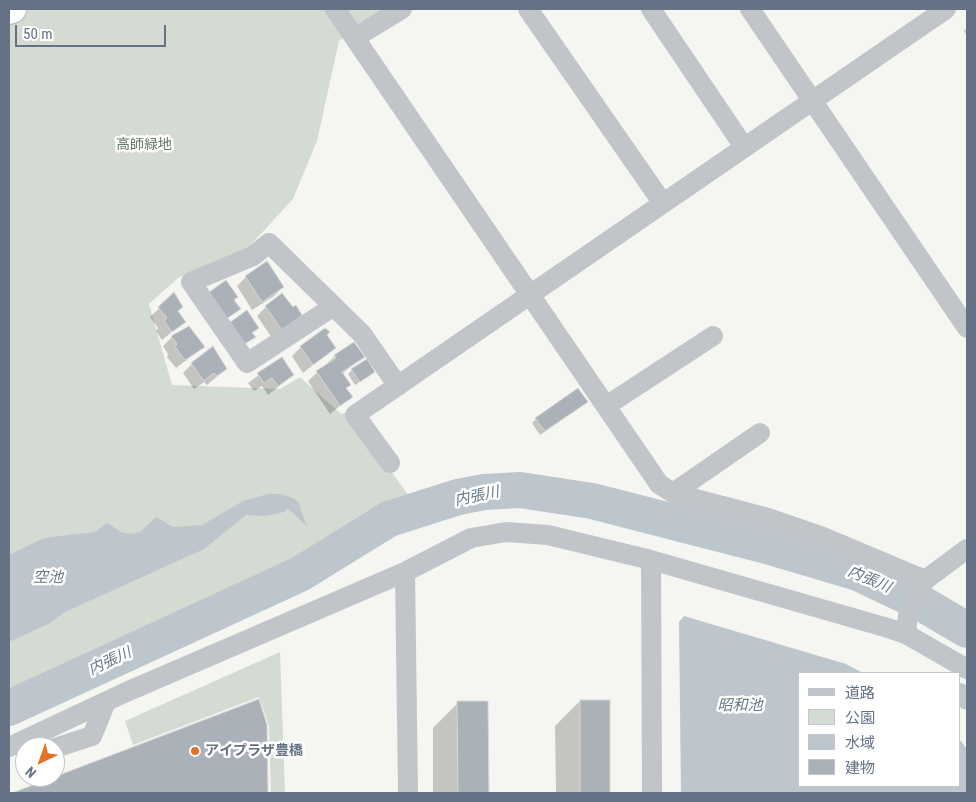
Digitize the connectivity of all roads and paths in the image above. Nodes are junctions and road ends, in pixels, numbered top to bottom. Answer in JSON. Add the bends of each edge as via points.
{"nodes":[{"id":1,"x":335,"y":9,"type":"edge"},
{"id":2,"x":402,"y":9,"type":"edge"},
{"id":3,"x":528,"y":9,"type":"edge"},
{"id":4,"x":651,"y":9,"type":"edge"},
{"id":5,"x":750,"y":9,"type":"edge"},
{"id":6,"x":946,"y":9,"type":"edge"},
{"id":7,"x":356,"y":37,"type":"junction"},
{"id":8,"x":812,"y":102,"type":"junction"},
{"id":9,"x":744,"y":147,"type":"junction"},
{"id":10,"x":662,"y":202,"type":"junction"},
{"id":11,"x":530,"y":294,"type":"junction"},
{"id":12,"x":334,"y":306,"type":"junction"},
{"id":13,"x":967,"y":328,"type":"edge"},
{"id":14,"x":713,"y":336,"type":"dead end"},
{"id":15,"x":398,"y":386,"type":"junction"},
{"id":16,"x":606,"y":406,"type":"junction"},
{"id":17,"x":760,"y":433,"type":"dead end"},
{"id":18,"x":390,"y":463,"type":"dead end"},
{"id":19,"x":673,"y":494,"type":"junction"},
{"id":20,"x":967,"y":549,"type":"edge"},
{"id":21,"x":651,"y":560,"type":"junction"},
{"id":22,"x":405,"y":572,"type":"junction"},
{"id":23,"x":924,"y":584,"type":"junction"},
{"id":24,"x":907,"y":625,"type":"junction"},
{"id":25,"x":945,"y":665,"type":"edge"},
{"id":26,"x":967,"y":669,"type":"edge"},
{"id":27,"x":106,"y":702,"type":"junction"},
{"id":28,"x":30,"y":737,"type":"edge"},
{"id":29,"x":65,"y":745,"type":"edge"},
{"id":30,"x":408,"y":793,"type":"edge"},
{"id":31,"x":652,"y":793,"type":"edge"}],
"edges":[{"from":1,"to":7,"type":"street"},
{"from":2,"to":7,"type":"street"},
{"from":3,"to":10,"type":"street"},
{"from":4,"to":9,"type":"street"},
{"from":5,"to":8,"type":"street"},
{"from":6,"to":8,"type":"street"},
{"from":7,"to":11,"type":"street"},
{"from":8,"to":9,"type":"street"},
{"from":8,"to":13,"type":"street"},
{"from":9,"to":10,"type":"street"},
{"from":10,"to":11,"type":"street"},
{"from":11,"to":15,"type":"street"},
{"from":11,"to":16,"type":"street"},
{"from":12,"to":12,"type":"street","via":[[269,243],[253,256],[191,282],[247,363]]},
{"from":12,"to":15,"type":"street","via":[[362,334]]},
{"from":14,"to":16,"type":"street"},
{"from":15,"to":18,"type":"street","via":[[355,415]]},
{"from":16,"to":19,"type":"street","via":[[659,484]]},
{"from":17,"to":19,"type":"street"},
{"from":19,"to":23,"type":"street","via":[[768,518],[823,537]]},
{"from":20,"to":23,"type":"street"},
{"from":21,"to":22,"type":"street","via":[[548,535],[506,532],[471,538]]},
{"from":21,"to":24,"type":"street"},
{"from":21,"to":31,"type":"street"},
{"from":22,"to":27,"type":"street"},
{"from":22,"to":30,"type":"street"},
{"from":23,"to":24,"type":"street"},
{"from":24,"to":25,"type":"street"},
{"from":25,"to":26,"type":"street"},
{"from":27,"to":28,"type":"street"},
{"from":27,"to":29,"type":"street","via":[[92,736]]}]}
